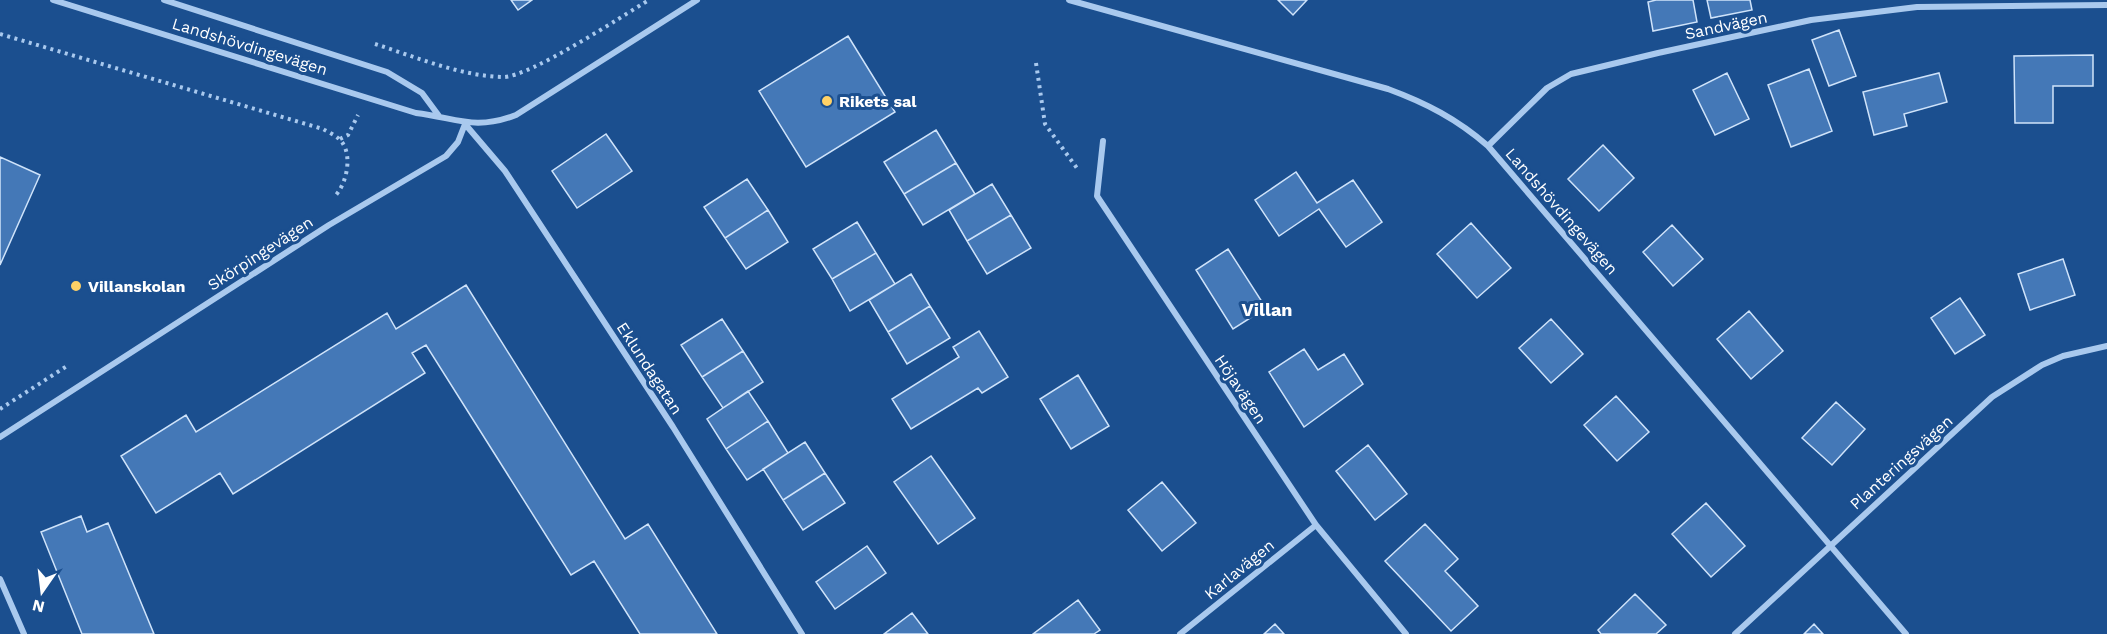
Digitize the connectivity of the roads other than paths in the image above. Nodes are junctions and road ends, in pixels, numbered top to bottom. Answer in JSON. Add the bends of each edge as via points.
{"nodes":[{"id":1,"x":53,"y":0,"type":"edge"},
{"id":2,"x":164,"y":0,"type":"edge"},
{"id":3,"x":696,"y":0,"type":"edge"},
{"id":4,"x":1069,"y":0,"type":"edge"},
{"id":5,"x":2030,"y":3,"type":"edge"},
{"id":6,"x":2107,"y":5,"type":"edge"},
{"id":7,"x":440,"y":116,"type":"junction"},
{"id":8,"x":465,"y":124,"type":"junction"},
{"id":9,"x":1103,"y":141,"type":"dead end"},
{"id":10,"x":1488,"y":146,"type":"junction"},
{"id":11,"x":2107,"y":346,"type":"edge"},
{"id":12,"x":0,"y":437,"type":"edge"},
{"id":13,"x":1316,"y":525,"type":"junction"},
{"id":14,"x":1830,"y":544,"type":"junction"},
{"id":15,"x":0,"y":579,"type":"edge"},
{"id":16,"x":24,"y":634,"type":"edge"},
{"id":17,"x":802,"y":634,"type":"edge"},
{"id":18,"x":1180,"y":634,"type":"edge"},
{"id":19,"x":1406,"y":634,"type":"edge"},
{"id":20,"x":1735,"y":634,"type":"edge"},
{"id":21,"x":1906,"y":634,"type":"edge"}],
"edges":[{"from":1,"to":7,"type":"street","name":"Landshövdingevägen","via":[[416,113]]},
{"from":2,"to":7,"type":"street","name":"Landshövdingevägen","via":[[387,72],[422,93]]},
{"from":3,"to":8,"type":"street","name":"Landshövdingevägen","via":[[516,115],[494,123]]},
{"from":4,"to":10,"type":"street","name":"Landshövdingevägen","via":[[1388,88],[1428,104],[1465,126]]},
{"from":5,"to":6,"type":"street","name":"Sandvägen"},
{"from":5,"to":10,"type":"street","name":"Sandvägen","via":[[1917,7],[1811,20],[1571,74],[1540,94]]},
{"from":7,"to":8,"type":"street","name":"Landshövdingevägen"},
{"from":8,"to":12,"type":"street","name":"Skörpingevägen","via":[[458,142],[446,156],[329,225]]},
{"from":8,"to":17,"type":"street","name":"Eklundagatan","via":[[511,181],[673,427]]},
{"from":9,"to":13,"type":"street","name":"Höjavägen","via":[[1096,196]]},
{"from":10,"to":14,"type":"street","name":"Landshövdingevägen"},
{"from":11,"to":14,"type":"street","name":"Planteringsvägen","via":[[2042,364],[1992,397]]},
{"from":13,"to":18,"type":"street","name":"Karlavägen"},
{"from":13,"to":19,"type":"street","name":"Höjavägen"},
{"from":14,"to":20,"type":"street","name":"Planteringsvägen"},
{"from":14,"to":21,"type":"street","name":"Landshövdingevägen"},
{"from":15,"to":16,"type":"street"}]}
